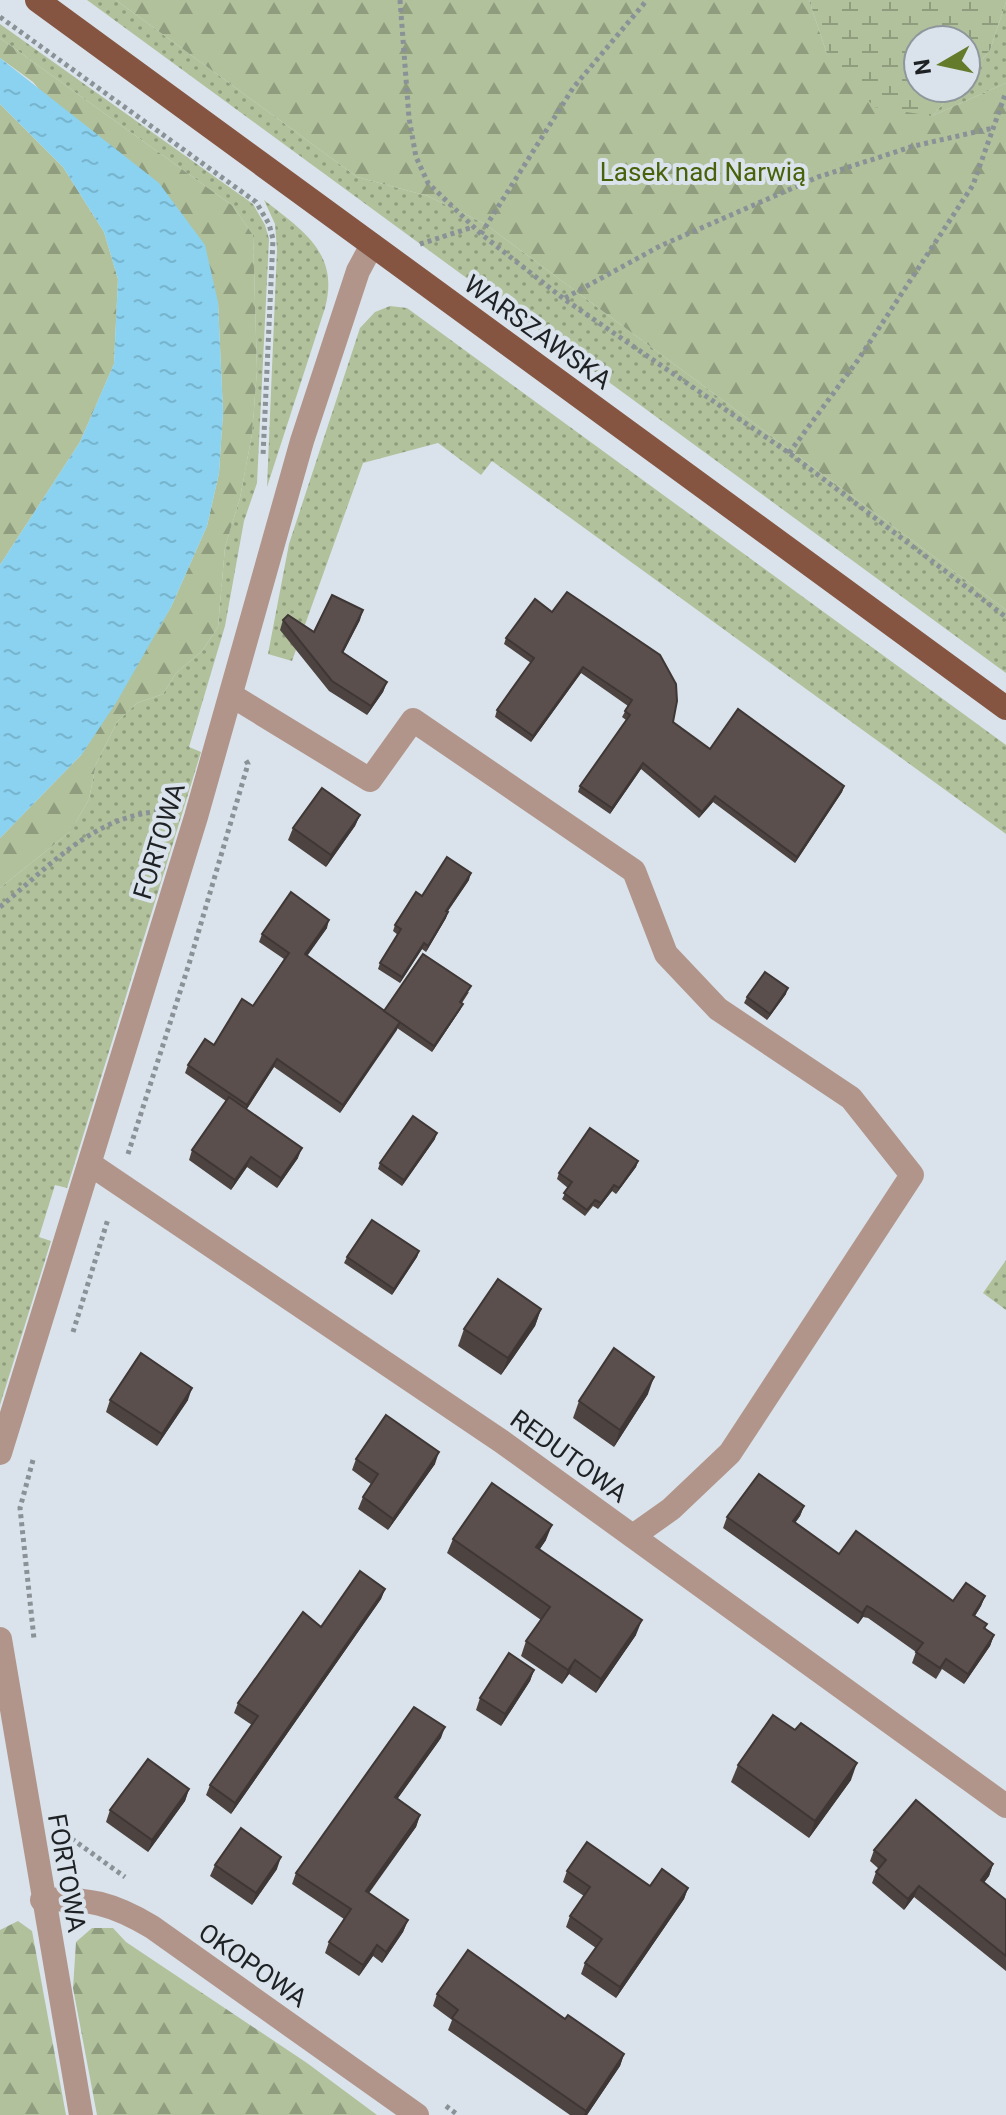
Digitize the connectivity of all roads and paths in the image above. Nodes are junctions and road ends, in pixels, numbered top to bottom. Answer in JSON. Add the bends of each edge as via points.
{"nodes":[{"id":1,"x":37,"y":0,"type":"edge"},
{"id":2,"x":400,"y":0,"type":"edge"},
{"id":3,"x":647,"y":0,"type":"edge"},
{"id":4,"x":0,"y":17,"type":"edge"},
{"id":5,"x":1006,"y":92,"type":"edge"},
{"id":6,"x":993,"y":128,"type":"junction"},
{"id":7,"x":473,"y":227,"type":"junction"},
{"id":8,"x":481,"y":234,"type":"junction"},
{"id":9,"x":372,"y":245,"type":"junction"},
{"id":10,"x":402,"y":267,"type":"junction"},
{"id":11,"x":564,"y":299,"type":"junction"},
{"id":12,"x":789,"y":453,"type":"junction"},
{"id":13,"x":263,"y":469,"type":"dead end"},
{"id":14,"x":1006,"y":617,"type":"edge"},
{"id":15,"x":231,"y":695,"type":"junction"},
{"id":16,"x":1006,"y":708,"type":"edge"},
{"id":17,"x":243,"y":755,"type":"dead end"},
{"id":18,"x":196,"y":817,"type":"junction"},
{"id":19,"x":0,"y":907,"type":"edge"},
{"id":20,"x":126,"y":1161,"type":"dead end"},
{"id":21,"x":90,"y":1164,"type":"junction"},
{"id":22,"x":108,"y":1216,"type":"dead end"},
{"id":23,"x":69,"y":1346,"type":"dead end"},
{"id":24,"x":37,"y":1448,"type":"dead end"},
{"id":25,"x":0,"y":1453,"type":"edge"},
{"id":26,"x":633,"y":1536,"type":"junction"},
{"id":27,"x":0,"y":1639,"type":"edge"},
{"id":28,"x":35,"y":1651,"type":"dead end"},
{"id":29,"x":1006,"y":1806,"type":"edge"},
{"id":30,"x":42,"y":1900,"type":"junction"},
{"id":31,"x":81,"y":2115,"type":"edge"},
{"id":32,"x":417,"y":2115,"type":"edge"}],
"edges":[{"from":1,"to":9,"type":"main road","name":"WARSZAWSKA"},
{"from":2,"to":7,"type":"path","via":[[416,157],[428,183]]},
{"from":3,"to":8,"type":"path","via":[[573,88]]},
{"from":4,"to":13,"type":"path","via":[[264,212],[273,239]]},
{"from":5,"to":6,"type":"path"},
{"from":6,"to":11,"type":"path","via":[[818,177],[660,246]]},
{"from":6,"to":12,"type":"path","via":[[973,185],[858,360]]},
{"from":7,"to":8,"type":"path"},
{"from":7,"to":10,"type":"path","via":[[419,245]]},
{"from":8,"to":11,"type":"path"},
{"from":9,"to":10,"type":"main road","name":"WARSZAWSKA"},
{"from":9,"to":15,"type":"street","name":"FORTOWA","via":[[358,271],[302,441]]},
{"from":10,"to":16,"type":"main road","name":"WARSZAWSKA"},
{"from":11,"to":12,"type":"path"},
{"from":12,"to":14,"type":"path"},
{"from":15,"to":18,"type":"street","name":"FORTOWA"},
{"from":15,"to":26,"type":"street","via":[[370,780],[413,720],[634,871],[666,954],[718,1009],[851,1098],[912,1175],[730,1453],[671,1509]]},
{"from":17,"to":20,"type":"path","via":[[248,764]]},
{"from":18,"to":19,"type":"path","via":[[151,812],[110,823],[79,840]]},
{"from":18,"to":21,"type":"street","name":"FORTOWA"},
{"from":21,"to":25,"type":"street","name":"FORTOWA"},
{"from":21,"to":26,"type":"street","name":"REDUTOWA"},
{"from":22,"to":23,"type":"path"},
{"from":24,"to":28,"type":"path","via":[[20,1508]]},
{"from":26,"to":29,"type":"street","name":"REDUTOWA"},
{"from":27,"to":30,"type":"street","name":"FORTOWA"},
{"from":30,"to":31,"type":"street","name":"FORTOWA"},
{"from":30,"to":32,"type":"street","name":"OKOPOWA","via":[[65,1898],[123,1910]]}]}
